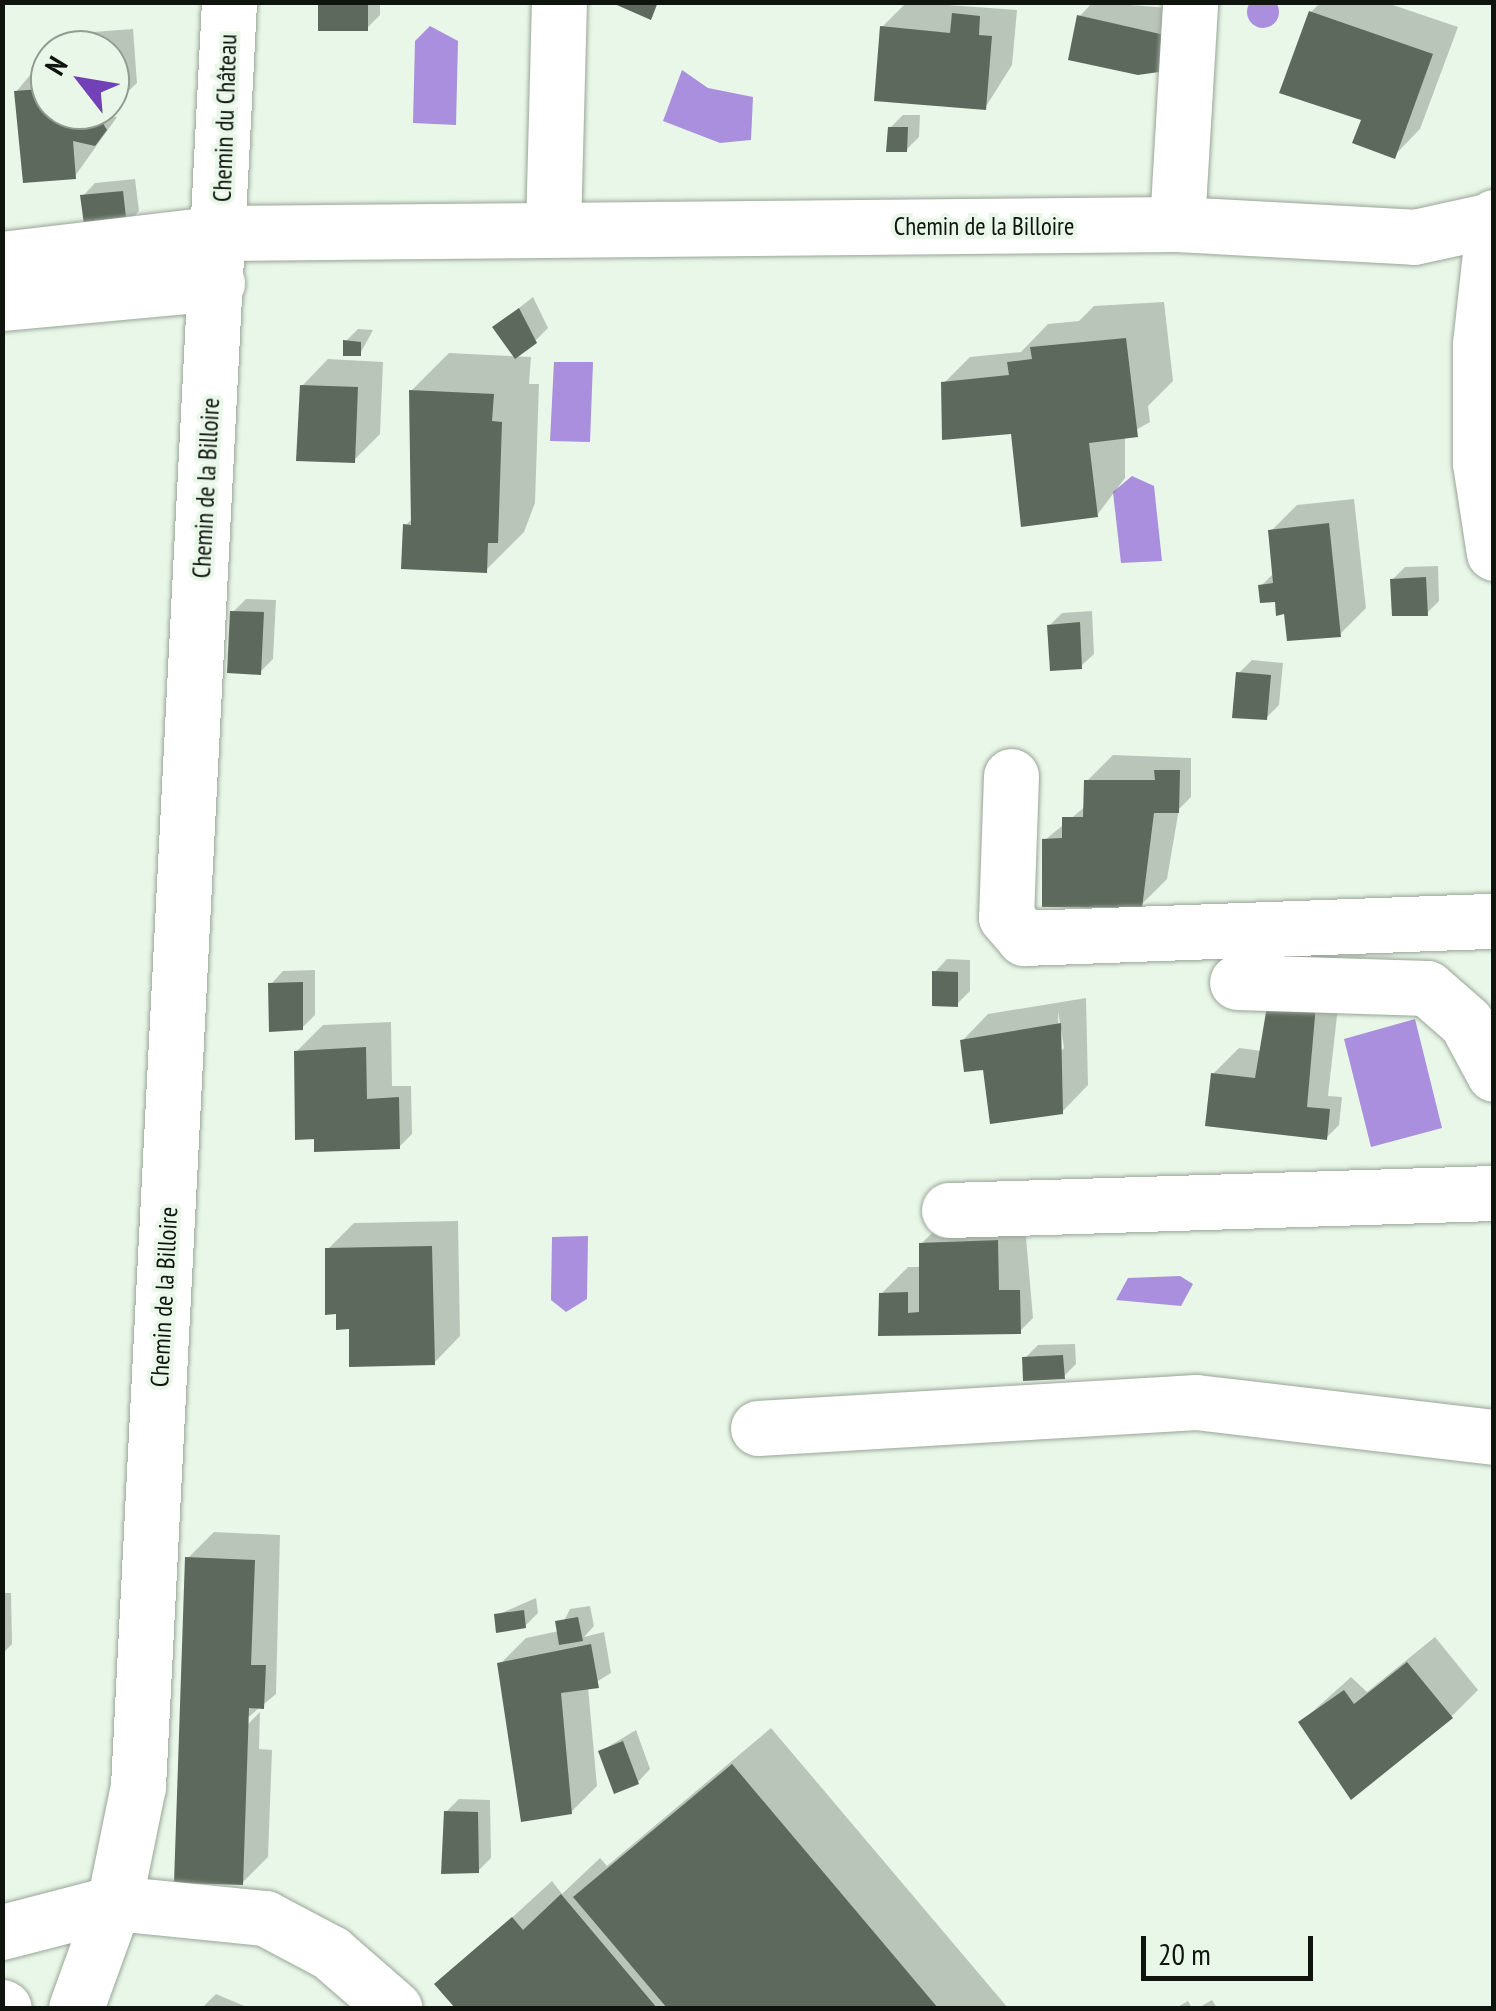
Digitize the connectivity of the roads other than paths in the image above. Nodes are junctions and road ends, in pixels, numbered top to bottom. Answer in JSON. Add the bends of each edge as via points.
{"nodes":[{"id":1,"x":230,"y":2,"type":"edge"},
{"id":2,"x":559,"y":2,"type":"edge"},
{"id":3,"x":1190,"y":2,"type":"edge"},
{"id":4,"x":1493,"y":218,"type":"edge"},
{"id":5,"x":1178,"y":224,"type":"junction"},
{"id":6,"x":553,"y":229,"type":"junction"},
{"id":7,"x":218,"y":258,"type":"junction"},
{"id":8,"x":2,"y":259,"type":"edge"},
{"id":9,"x":2,"y":304,"type":"edge"},
{"id":10,"x":1494,"y":553,"type":"edge"},
{"id":11,"x":1011,"y":776,"type":"dead end"},
{"id":12,"x":1494,"y":921,"type":"edge"},
{"id":13,"x":1237,"y":982,"type":"dead end"},
{"id":14,"x":1494,"y":1074,"type":"edge"},
{"id":15,"x":1494,"y":1193,"type":"edge"},
{"id":16,"x":950,"y":1210,"type":"dead end"},
{"id":17,"x":758,"y":1428,"type":"dead end"},
{"id":18,"x":1494,"y":1437,"type":"edge"},
{"id":19,"x":114,"y":1902,"type":"junction"},
{"id":20,"x":2,"y":1932,"type":"edge"},
{"id":21,"x":76,"y":2008,"type":"edge"},
{"id":22,"x":394,"y":2008,"type":"edge"}],
"edges":[{"from":1,"to":7,"type":"street","name":"Chemin du Château"},
{"from":2,"to":6,"type":"street"},
{"from":3,"to":5,"type":"street"},
{"from":4,"to":5,"type":"street","name":"Chemin de la Billoire","via":[[1414,236]]},
{"from":4,"to":10,"type":"street","via":[[1480,364]]},
{"from":5,"to":6,"type":"street","name":"Chemin de la Billoire"},
{"from":6,"to":7,"type":"street","name":"Chemin de la Billoire"},
{"from":7,"to":8,"type":"street"},
{"from":7,"to":9,"type":"street"},
{"from":7,"to":19,"type":"street","name":"Chemin de la Billoire","via":[[138,1786]]},
{"from":11,"to":12,"type":"street","via":[[1006,917],[1024,938]]},
{"from":13,"to":14,"type":"street","via":[[1428,988],[1466,1022]]},
{"from":15,"to":16,"type":"street"},
{"from":17,"to":18,"type":"street","via":[[1196,1402]]},
{"from":19,"to":20,"type":"street"},
{"from":19,"to":21,"type":"street","name":"Chemin de la Billoire"},
{"from":19,"to":22,"type":"street","via":[[266,1918],[330,1954]]}]}
